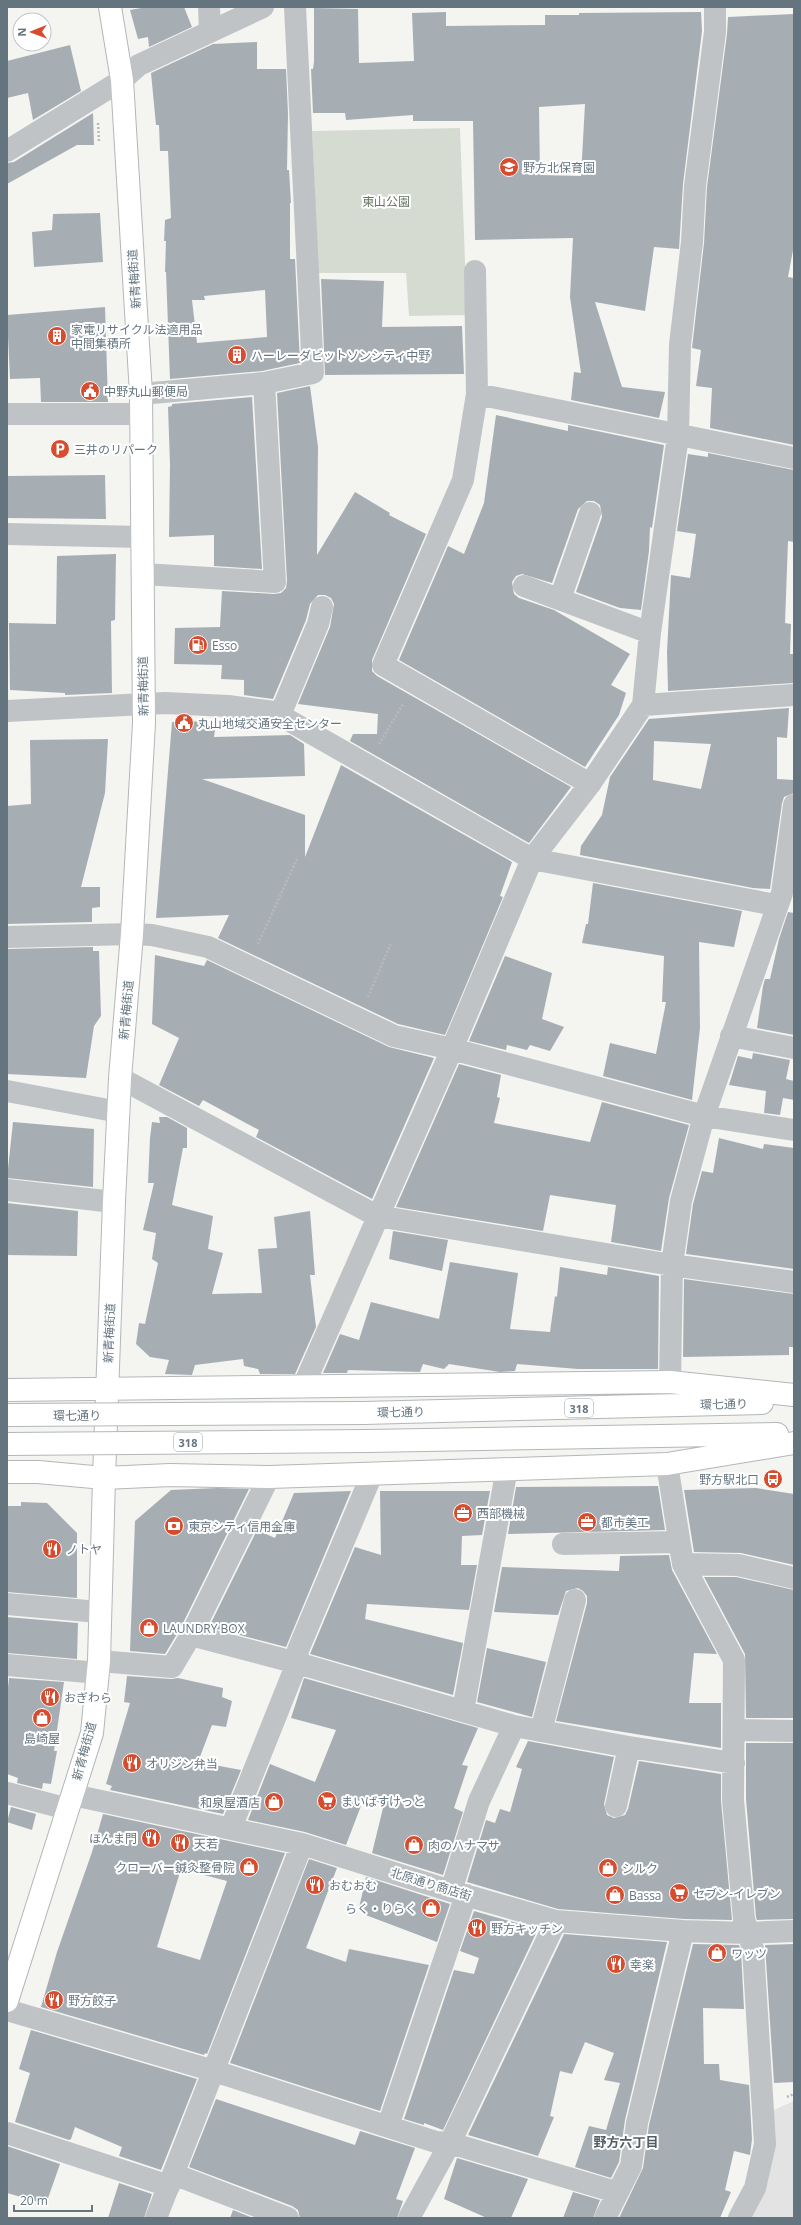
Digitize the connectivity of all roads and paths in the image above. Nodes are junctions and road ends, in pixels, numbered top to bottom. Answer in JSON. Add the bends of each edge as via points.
{"nodes":[{"id":1,"x":110,"y":7,"type":"edge"},
{"id":2,"x":209,"y":7,"type":"edge"},
{"id":3,"x":263,"y":7,"type":"edge"},
{"id":4,"x":295,"y":7,"type":"edge"},
{"id":5,"x":715,"y":7,"type":"edge"},
{"id":6,"x":210,"y":31,"type":"junction"},
{"id":7,"x":122,"y":80,"type":"junction"},
{"id":8,"x":98,"y":118,"type":"dead end"},
{"id":9,"x":99,"y":142,"type":"dead end"},
{"id":10,"x":7,"y":151,"type":"edge"},
{"id":11,"x":475,"y":271,"type":"dead end"},
{"id":12,"x":264,"y":383,"type":"junction"},
{"id":13,"x":477,"y":394,"type":"junction"},
{"id":14,"x":141,"y":404,"type":"junction"},
{"id":15,"x":7,"y":414,"type":"edge"},
{"id":16,"x":678,"y":436,"type":"junction"},
{"id":17,"x":794,"y":458,"type":"edge"},
{"id":18,"x":590,"y":513,"type":"dead end"},
{"id":19,"x":7,"y":534,"type":"edge"},
{"id":20,"x":142,"y":537,"type":"junction"},
{"id":21,"x":143,"y":574,"type":"junction"},
{"id":22,"x":524,"y":586,"type":"dead end"},
{"id":23,"x":560,"y":600,"type":"junction"},
{"id":24,"x":322,"y":607,"type":"dead end"},
{"id":25,"x":650,"y":633,"type":"junction"},
{"id":26,"x":415,"y":684,"type":"junction"},
{"id":27,"x":794,"y":694,"type":"edge"},
{"id":28,"x":143,"y":703,"type":"junction"},
{"id":29,"x":643,"y":705,"type":"junction"},
{"id":30,"x":7,"y":711,"type":"edge"},
{"id":31,"x":280,"y":715,"type":"junction"},
{"id":32,"x":366,"y":765,"type":"junction"},
{"id":33,"x":590,"y":784,"type":"junction"},
{"id":34,"x":794,"y":805,"type":"edge"},
{"id":35,"x":532,"y":859,"type":"junction"},
{"id":36,"x":298,"y":860,"type":"dead end"},
{"id":37,"x":784,"y":897,"type":"edge"},
{"id":38,"x":132,"y":934,"type":"junction"},
{"id":39,"x":7,"y":937,"type":"edge"},
{"id":40,"x":391,"y":943,"type":"dead end"},
{"id":41,"x":247,"y":966,"type":"junction"},
{"id":42,"x":359,"y":1019,"type":"junction"},
{"id":43,"x":731,"y":1036,"type":"junction"},
{"id":44,"x":794,"y":1048,"type":"edge"},
{"id":45,"x":452,"y":1049,"type":"junction"},
{"id":46,"x":120,"y":1078,"type":"junction"},
{"id":47,"x":7,"y":1091,"type":"edge"},
{"id":48,"x":119,"y":1112,"type":"junction"},
{"id":49,"x":704,"y":1116,"type":"junction"},
{"id":50,"x":794,"y":1130,"type":"edge"},
{"id":51,"x":7,"y":1190,"type":"edge"},
{"id":52,"x":114,"y":1202,"type":"junction"},
{"id":53,"x":377,"y":1216,"type":"junction"},
{"id":54,"x":672,"y":1266,"type":"junction"},
{"id":55,"x":794,"y":1282,"type":"edge"},
{"id":56,"x":670,"y":1382,"type":"junction"},
{"id":57,"x":303,"y":1387,"type":"junction"},
{"id":58,"x":108,"y":1389,"type":"junction"},
{"id":59,"x":7,"y":1390,"type":"edge"},
{"id":60,"x":794,"y":1395,"type":"edge"},
{"id":61,"x":794,"y":1403,"type":"edge"},
{"id":62,"x":7,"y":1415,"type":"edge"},
{"id":63,"x":794,"y":1434,"type":"edge"},
{"id":64,"x":794,"y":1443,"type":"edge"},
{"id":65,"x":7,"y":1444,"type":"edge"},
{"id":66,"x":668,"y":1464,"type":"junction"},
{"id":67,"x":507,"y":1468,"type":"junction"},
{"id":68,"x":7,"y":1472,"type":"edge"},
{"id":69,"x":372,"y":1474,"type":"junction"},
{"id":70,"x":269,"y":1476,"type":"junction"},
{"id":71,"x":104,"y":1478,"type":"junction"},
{"id":72,"x":679,"y":1542,"type":"junction"},
{"id":73,"x":563,"y":1544,"type":"dead end"},
{"id":74,"x":683,"y":1564,"type":"junction"},
{"id":75,"x":794,"y":1578,"type":"edge"},
{"id":76,"x":575,"y":1600,"type":"dead end"},
{"id":77,"x":7,"y":1604,"type":"edge"},
{"id":78,"x":99,"y":1612,"type":"junction"},
{"id":79,"x":191,"y":1635,"type":"junction"},
{"id":80,"x":297,"y":1663,"type":"junction"},
{"id":81,"x":7,"y":1665,"type":"edge"},
{"id":82,"x":99,"y":1667,"type":"junction"},
{"id":83,"x":463,"y":1711,"type":"junction"},
{"id":84,"x":514,"y":1726,"type":"junction"},
{"id":85,"x":734,"y":1730,"type":"junction"},
{"id":86,"x":541,"y":1731,"type":"junction"},
{"id":87,"x":794,"y":1731,"type":"edge"},
{"id":88,"x":629,"y":1747,"type":"junction"},
{"id":89,"x":734,"y":1763,"type":"junction"},
{"id":90,"x":7,"y":1793,"type":"edge"},
{"id":91,"x":70,"y":1802,"type":"junction"},
{"id":92,"x":616,"y":1806,"type":"dead end"},
{"id":93,"x":231,"y":1828,"type":"junction"},
{"id":94,"x":302,"y":1844,"type":"junction"},
{"id":95,"x":459,"y":1893,"type":"junction"},
{"id":96,"x":556,"y":1921,"type":"junction"},
{"id":97,"x":683,"y":1931,"type":"junction"},
{"id":98,"x":794,"y":1931,"type":"edge"},
{"id":99,"x":747,"y":1933,"type":"junction"},
{"id":100,"x":10,"y":1978,"type":"edge"},
{"id":101,"x":7,"y":2000,"type":"edge"},
{"id":102,"x":7,"y":2010,"type":"edge"},
{"id":103,"x":214,"y":2071,"type":"junction"},
{"id":104,"x":388,"y":2126,"type":"junction"},
{"id":105,"x":7,"y":2133,"type":"edge"},
{"id":106,"x":450,"y":2143,"type":"junction"},
{"id":107,"x":171,"y":2180,"type":"junction"},
{"id":108,"x":616,"y":2192,"type":"junction"},
{"id":109,"x":156,"y":2218,"type":"edge"},
{"id":110,"x":288,"y":2218,"type":"edge"},
{"id":111,"x":409,"y":2218,"type":"edge"},
{"id":112,"x":604,"y":2218,"type":"edge"},
{"id":113,"x":739,"y":2218,"type":"edge"}],
"edges":[{"from":1,"to":7,"type":"main road","name":"新青梅街道"},
{"from":2,"to":6,"type":"street"},
{"from":3,"to":6,"type":"street"},
{"from":4,"to":12,"type":"street","via":[[313,373]]},
{"from":5,"to":16,"type":"street","via":[[716,32],[695,186],[692,242],[680,345]]},
{"from":6,"to":7,"type":"street","via":[[139,65]]},
{"from":7,"to":10,"type":"street"},
{"from":7,"to":14,"type":"main road","name":"新青梅街道"},
{"from":8,"to":9,"type":"path"},
{"from":11,"to":13,"type":"street"},
{"from":12,"to":14,"type":"street"},
{"from":12,"to":21,"type":"street","via":[[275,582]]},
{"from":13,"to":16,"type":"street"},
{"from":13,"to":26,"type":"street","via":[[463,480],[383,665]]},
{"from":14,"to":15,"type":"street"},
{"from":14,"to":20,"type":"main road","name":"新青梅街道"},
{"from":16,"to":17,"type":"street"},
{"from":16,"to":25,"type":"street"},
{"from":18,"to":23,"type":"street"},
{"from":19,"to":20,"type":"street"},
{"from":20,"to":21,"type":"main road","name":"新青梅街道"},
{"from":21,"to":28,"type":"main road","name":"新青梅街道"},
{"from":22,"to":23,"type":"street"},
{"from":23,"to":25,"type":"street"},
{"from":24,"to":31,"type":"street","via":[[318,624]]},
{"from":25,"to":29,"type":"street"},
{"from":26,"to":32,"type":"path"},
{"from":26,"to":33,"type":"street"},
{"from":27,"to":29,"type":"street"},
{"from":28,"to":30,"type":"street"},
{"from":28,"to":31,"type":"street","via":[[228,706]]},
{"from":28,"to":38,"type":"main road","name":"新青梅街道"},
{"from":29,"to":33,"type":"street"},
{"from":31,"to":32,"type":"street"},
{"from":32,"to":35,"type":"street"},
{"from":33,"to":35,"type":"street"},
{"from":34,"to":37,"type":"street"},
{"from":35,"to":37,"type":"street"},
{"from":35,"to":45,"type":"street"},
{"from":36,"to":41,"type":"path"},
{"from":37,"to":43,"type":"street"},
{"from":38,"to":39,"type":"street"},
{"from":38,"to":41,"type":"street","via":[[152,935],[208,947]]},
{"from":38,"to":46,"type":"main road","name":"新青梅街道"},
{"from":40,"to":42,"type":"path"},
{"from":41,"to":42,"type":"street"},
{"from":42,"to":45,"type":"street","via":[[394,1036]]},
{"from":43,"to":44,"type":"street"},
{"from":43,"to":49,"type":"street"},
{"from":45,"to":49,"type":"street"},
{"from":45,"to":53,"type":"street"},
{"from":46,"to":48,"type":"main road","name":"新青梅街道"},
{"from":46,"to":53,"type":"street"},
{"from":47,"to":48,"type":"street"},
{"from":48,"to":52,"type":"main road","name":"新青梅街道"},
{"from":49,"to":50,"type":"street"},
{"from":49,"to":54,"type":"street","via":[[682,1200]]},
{"from":51,"to":52,"type":"street"},
{"from":52,"to":58,"type":"main road","name":"新青梅街道"},
{"from":53,"to":54,"type":"street"},
{"from":53,"to":57,"type":"street"},
{"from":54,"to":55,"type":"street"},
{"from":54,"to":56,"type":"street"},
{"from":56,"to":57,"type":"main road"},
{"from":56,"to":60,"type":"main road"},
{"from":57,"to":58,"type":"main road"},
{"from":58,"to":59,"type":"main road"},
{"from":58,"to":71,"type":"main road","name":"新青梅街道"},
{"from":61,"to":62,"type":"main road","name":"環七通り","number":"318","bridge":true,"via":[[363,1413]]},
{"from":63,"to":65,"type":"main road","number":"318","bridge":true},
{"from":64,"to":66,"type":"main road"},
{"from":66,"to":67,"type":"main road"},
{"from":66,"to":72,"type":"street"},
{"from":67,"to":69,"type":"main road"},
{"from":67,"to":83,"type":"street"},
{"from":68,"to":71,"type":"main road"},
{"from":69,"to":70,"type":"main road"},
{"from":69,"to":80,"type":"street","via":[[298,1650]]},
{"from":70,"to":71,"type":"main road","via":[[170,1475]]},
{"from":70,"to":79,"type":"street"},
{"from":71,"to":78,"type":"main road","name":"新青梅街道"},
{"from":72,"to":73,"type":"street"},
{"from":72,"to":74,"type":"street"},
{"from":74,"to":75,"type":"street","via":[[738,1565]]},
{"from":74,"to":85,"type":"street","via":[[734,1660]]},
{"from":76,"to":86,"type":"street"},
{"from":77,"to":78,"type":"street"},
{"from":78,"to":82,"type":"main road","name":"新青梅街道"},
{"from":79,"to":80,"type":"street"},
{"from":79,"to":82,"type":"street","via":[[172,1667]]},
{"from":80,"to":83,"type":"street"},
{"from":80,"to":93,"type":"street"},
{"from":81,"to":82,"type":"street"},
{"from":82,"to":91,"type":"main road","name":"新青梅街道","via":[[92,1732]]},
{"from":83,"to":84,"type":"street"},
{"from":84,"to":86,"type":"street"},
{"from":84,"to":95,"type":"street","via":[[479,1801]]},
{"from":85,"to":87,"type":"street"},
{"from":85,"to":89,"type":"street"},
{"from":86,"to":88,"type":"street"},
{"from":88,"to":89,"type":"street"},
{"from":88,"to":92,"type":"street"},
{"from":89,"to":99,"type":"street","via":[[733,1800]]},
{"from":90,"to":91,"type":"street","name":"北原通り商店街"},
{"from":91,"to":93,"type":"street","name":"北原通り商店街"},
{"from":91,"to":100,"type":"main road","name":"新青梅街道"},
{"from":93,"to":94,"type":"street","name":"北原通り商店街"},
{"from":94,"to":95,"type":"street","name":"北原通り商店街"},
{"from":94,"to":103,"type":"street"},
{"from":95,"to":96,"type":"street","name":"北原通り商店街"},
{"from":95,"to":104,"type":"street"},
{"from":96,"to":97,"type":"street","name":"北原通り商店街"},
{"from":96,"to":106,"type":"street"},
{"from":97,"to":99,"type":"street","name":"北原通り商店街"},
{"from":97,"to":108,"type":"street","via":[[637,2123],[631,2166]]},
{"from":98,"to":99,"type":"street","name":"北原通り商店街"},
{"from":99,"to":113,"type":"street","via":[[753,1949],[765,2144],[755,2188]]},
{"from":100,"to":101,"type":"main road","name":"新青梅街道"},
{"from":102,"to":103,"type":"street"},
{"from":103,"to":104,"type":"street"},
{"from":103,"to":107,"type":"street"},
{"from":104,"to":106,"type":"street","via":[[436,2142]]},
{"from":105,"to":107,"type":"street"},
{"from":106,"to":108,"type":"street"},
{"from":106,"to":111,"type":"street"},
{"from":107,"to":109,"type":"street"},
{"from":107,"to":110,"type":"street"},
{"from":108,"to":112,"type":"street"}]}
